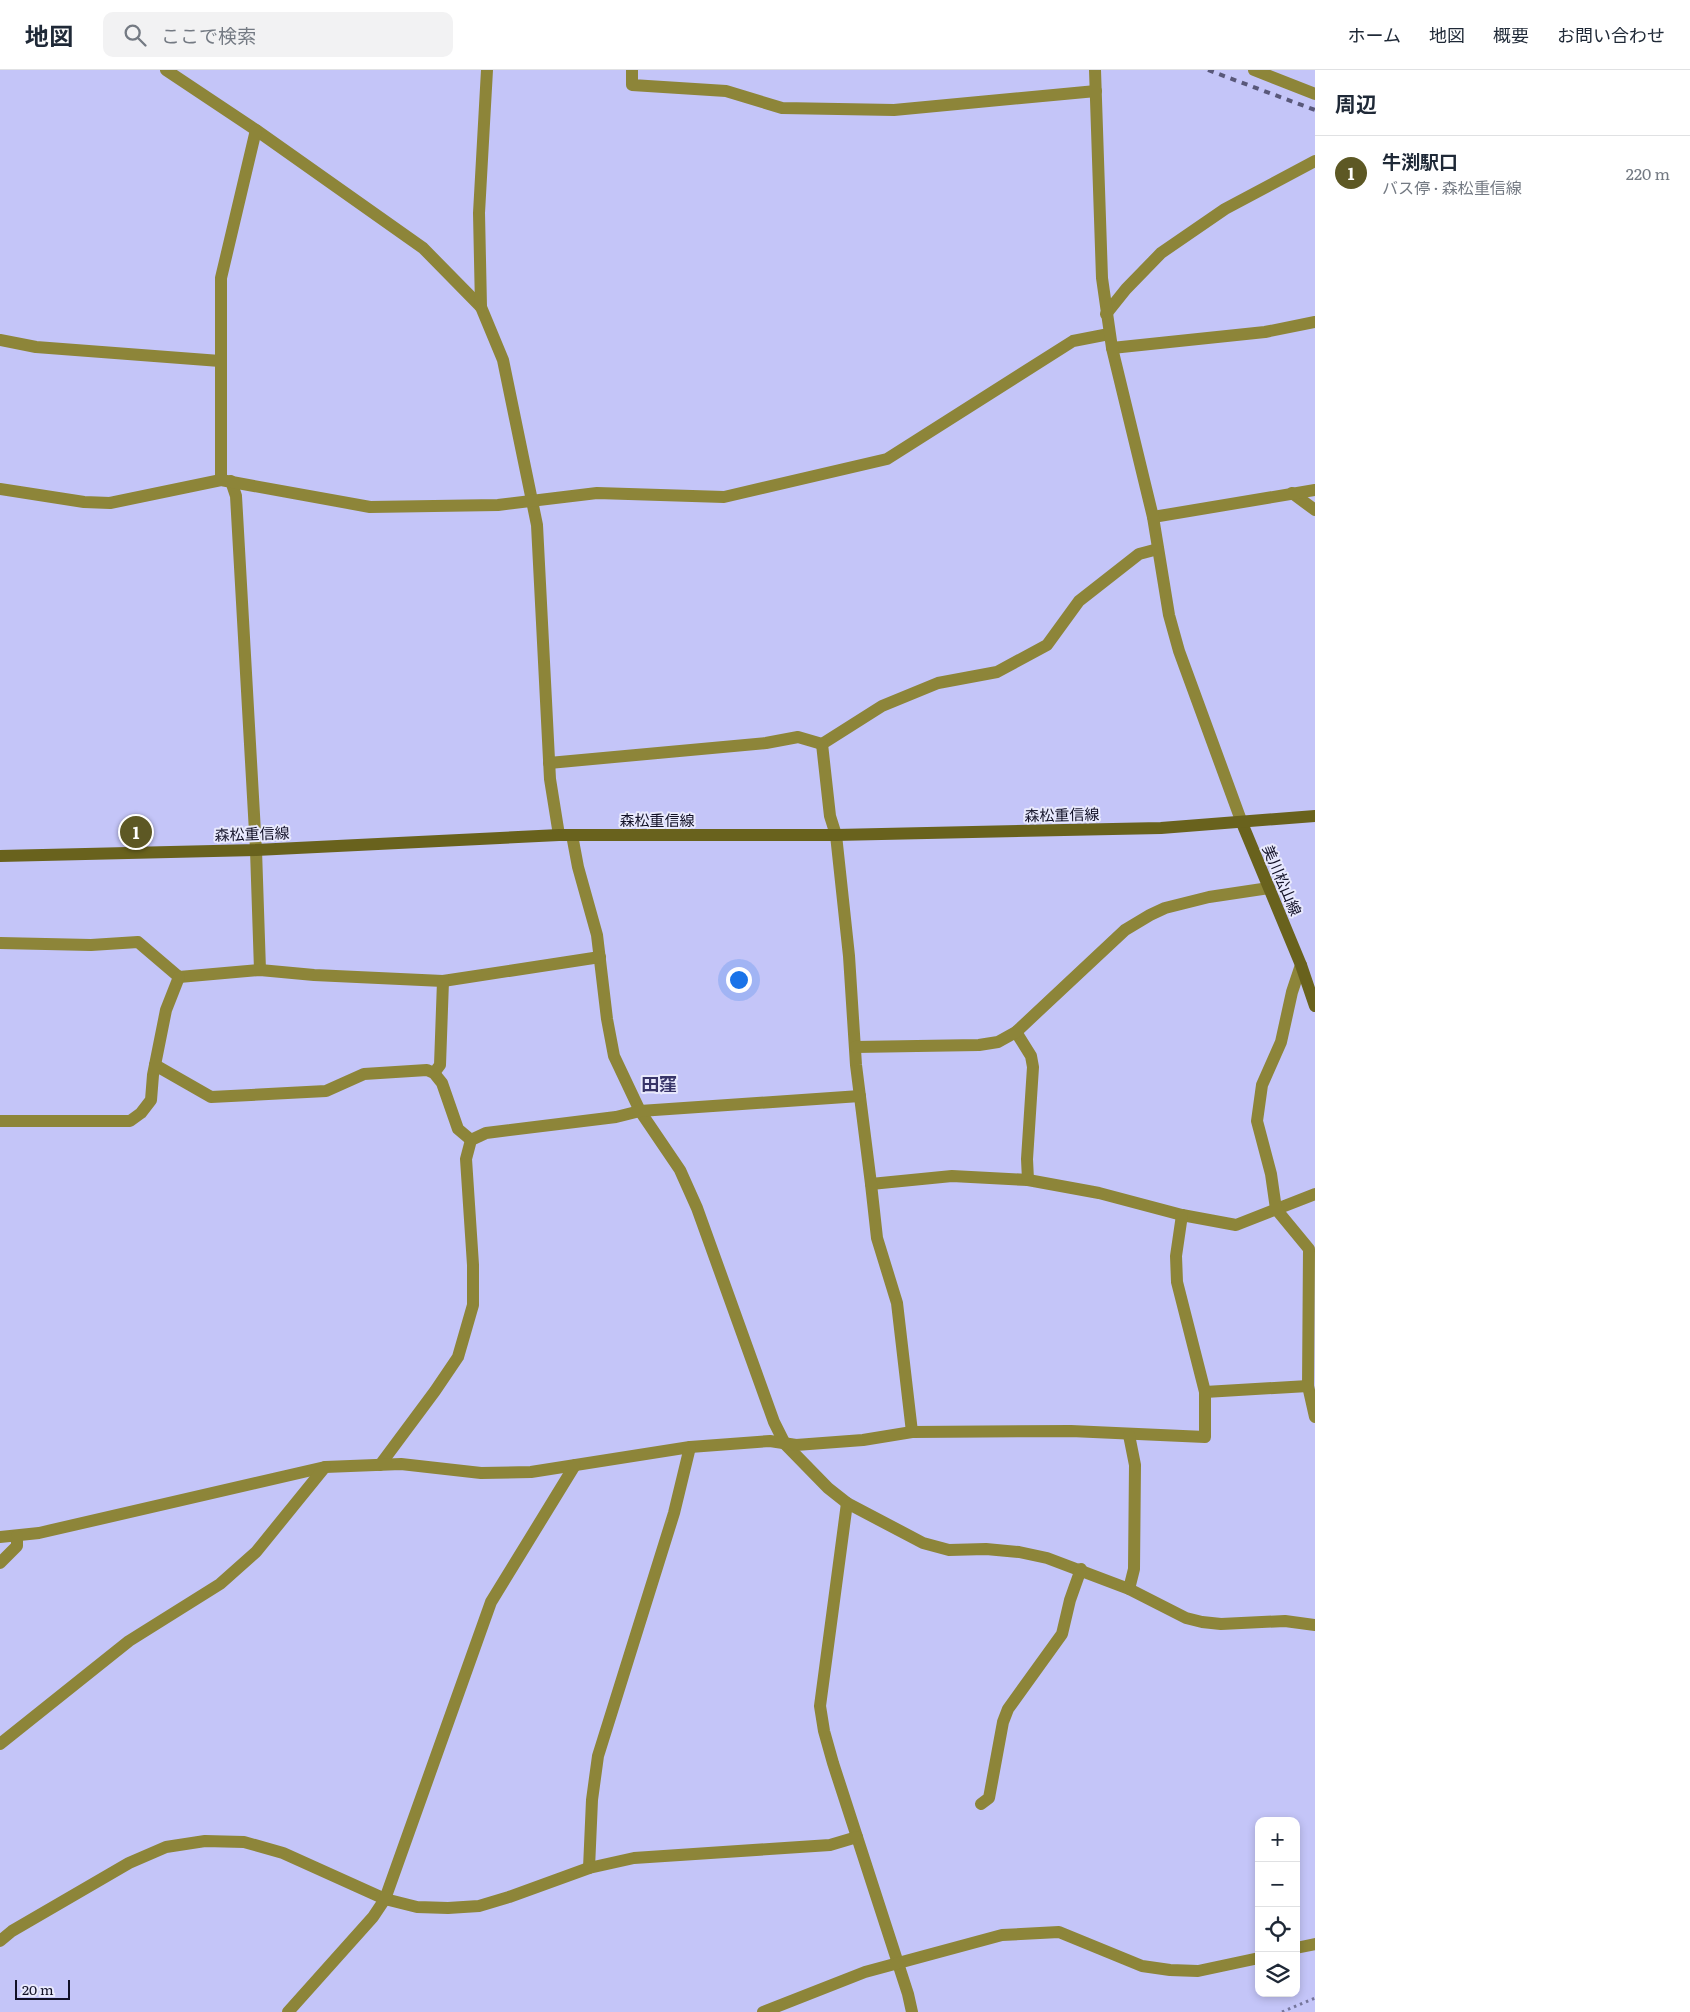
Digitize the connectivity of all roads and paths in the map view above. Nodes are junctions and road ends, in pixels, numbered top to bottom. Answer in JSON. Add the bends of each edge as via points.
{"nodes":[{"id":1,"x":166,"y":70,"type":"edge"},
{"id":2,"x":487,"y":70,"type":"edge"},
{"id":3,"x":632,"y":70,"type":"edge"},
{"id":4,"x":1095,"y":70,"type":"edge"},
{"id":5,"x":1254,"y":70,"type":"edge"},
{"id":6,"x":1096,"y":90,"type":"junction"},
{"id":7,"x":1315,"y":94,"type":"edge"},
{"id":8,"x":256,"y":130,"type":"junction"},
{"id":9,"x":1315,"y":161,"type":"edge"},
{"id":10,"x":481,"y":307,"type":"junction"},
{"id":11,"x":1106,"y":314,"type":"junction"},
{"id":12,"x":1315,"y":322,"type":"edge"},
{"id":13,"x":1110,"y":334,"type":"junction"},
{"id":14,"x":0,"y":340,"type":"edge"},
{"id":15,"x":1112,"y":348,"type":"junction"},
{"id":16,"x":220,"y":361,"type":"junction"},
{"id":17,"x":226,"y":480,"type":"junction"},
{"id":18,"x":0,"y":490,"type":"edge"},
{"id":19,"x":1315,"y":490,"type":"edge"},
{"id":20,"x":1292,"y":493,"type":"junction"},
{"id":21,"x":533,"y":500,"type":"junction"},
{"id":22,"x":1315,"y":510,"type":"edge"},
{"id":23,"x":1153,"y":516,"type":"junction"},
{"id":24,"x":1158,"y":549,"type":"junction"},
{"id":25,"x":822,"y":744,"type":"junction"},
{"id":26,"x":549,"y":763,"type":"junction"},
{"id":27,"x":1315,"y":816,"type":"edge"},
{"id":28,"x":1242,"y":823,"type":"junction"},
{"id":29,"x":836,"y":834,"type":"junction"},
{"id":30,"x":565,"y":835,"type":"junction"},
{"id":31,"x":256,"y":850,"type":"junction"},
{"id":32,"x":0,"y":856,"type":"edge"},
{"id":33,"x":1269,"y":888,"type":"junction"},
{"id":34,"x":0,"y":943,"type":"edge"},
{"id":35,"x":600,"y":957,"type":"junction"},
{"id":36,"x":1301,"y":964,"type":"junction"},
{"id":37,"x":260,"y":970,"type":"junction"},
{"id":38,"x":179,"y":977,"type":"junction"},
{"id":39,"x":444,"y":982,"type":"junction"},
{"id":40,"x":1315,"y":1006,"type":"edge"},
{"id":41,"x":1016,"y":1032,"type":"junction"},
{"id":42,"x":855,"y":1047,"type":"junction"},
{"id":43,"x":155,"y":1065,"type":"junction"},
{"id":44,"x":434,"y":1073,"type":"junction"},
{"id":45,"x":860,"y":1096,"type":"junction"},
{"id":46,"x":640,"y":1111,"type":"junction"},
{"id":47,"x":0,"y":1121,"type":"edge"},
{"id":48,"x":471,"y":1140,"type":"junction"},
{"id":49,"x":1028,"y":1180,"type":"junction"},
{"id":50,"x":871,"y":1184,"type":"junction"},
{"id":51,"x":1315,"y":1194,"type":"edge"},
{"id":52,"x":1276,"y":1209,"type":"junction"},
{"id":53,"x":1182,"y":1215,"type":"junction"},
{"id":54,"x":1308,"y":1386,"type":"junction"},
{"id":55,"x":1205,"y":1392,"type":"junction"},
{"id":56,"x":1315,"y":1417,"type":"edge"},
{"id":57,"x":912,"y":1432,"type":"junction"},
{"id":58,"x":1129,"y":1435,"type":"junction"},
{"id":59,"x":785,"y":1444,"type":"junction"},
{"id":60,"x":690,"y":1447,"type":"junction"},
{"id":61,"x":380,"y":1465,"type":"junction"},
{"id":62,"x":575,"y":1465,"type":"junction"},
{"id":63,"x":325,"y":1467,"type":"junction"},
{"id":64,"x":847,"y":1503,"type":"junction"},
{"id":65,"x":17,"y":1536,"type":"junction"},
{"id":66,"x":0,"y":1538,"type":"edge"},
{"id":67,"x":0,"y":1563,"type":"edge"},
{"id":68,"x":1081,"y":1569,"type":"junction"},
{"id":69,"x":1128,"y":1589,"type":"junction"},
{"id":70,"x":1315,"y":1625,"type":"edge"},
{"id":71,"x":0,"y":1744,"type":"edge"},
{"id":72,"x":981,"y":1804,"type":"dead end"},
{"id":73,"x":857,"y":1838,"type":"junction"},
{"id":74,"x":589,"y":1868,"type":"junction"},
{"id":75,"x":385,"y":1899,"type":"junction"},
{"id":76,"x":0,"y":1941,"type":"edge"},
{"id":77,"x":1315,"y":1944,"type":"edge"},
{"id":78,"x":1300,"y":1947,"type":"edge"},
{"id":79,"x":1255,"y":1959,"type":"edge"},
{"id":80,"x":897,"y":1963,"type":"junction"},
{"id":81,"x":1315,"y":1998,"type":"edge"},
{"id":82,"x":288,"y":2012,"type":"edge"},
{"id":83,"x":763,"y":2012,"type":"edge"},
{"id":84,"x":912,"y":2012,"type":"edge"},
{"id":85,"x":1282,"y":2012,"type":"edge"}],
"edges":[{"from":1,"to":8,"type":"street"},
{"from":2,"to":10,"type":"street","via":[[479,213]]},
{"from":3,"to":6,"type":"street","via":[[632,84],[726,91],[782,108],[894,110]]},
{"from":4,"to":6,"type":"street"},
{"from":5,"to":7,"type":"street"},
{"from":6,"to":11,"type":"street"},
{"from":8,"to":10,"type":"street","via":[[423,248]]},
{"from":8,"to":16,"type":"street","via":[[221,278]]},
{"from":9,"to":11,"type":"street","via":[[1225,209],[1161,254]]},
{"from":10,"to":21,"type":"street","via":[[502,360]]},
{"from":11,"to":13,"type":"street"},
{"from":12,"to":15,"type":"street","via":[[1265,332]]},
{"from":13,"to":15,"type":"street"},
{"from":13,"to":21,"type":"street","via":[[1073,342],[887,459],[724,497],[597,493]]},
{"from":14,"to":16,"type":"street","via":[[36,347]]},
{"from":15,"to":23,"type":"street"},
{"from":16,"to":17,"type":"street"},
{"from":17,"to":18,"type":"street","via":[[110,503]]},
{"from":17,"to":21,"type":"street","via":[[370,507],[498,506]]},
{"from":17,"to":31,"type":"street","via":[[236,496]]},
{"from":19,"to":20,"type":"street"},
{"from":20,"to":22,"type":"street"},
{"from":20,"to":23,"type":"street"},
{"from":21,"to":26,"type":"street"},
{"from":23,"to":24,"type":"street"},
{"from":24,"to":25,"type":"street","via":[[1139,554],[1079,600],[1047,645],[997,672],[938,683],[882,706]]},
{"from":24,"to":28,"type":"street","via":[[1177,642]]},
{"from":25,"to":26,"type":"street","via":[[798,737],[766,743]]},
{"from":25,"to":29,"type":"street","via":[[830,816]]},
{"from":26,"to":30,"type":"street"},
{"from":27,"to":28,"type":"main road","name":"森松重信線"},
{"from":28,"to":29,"type":"main road","name":"森松重信線","via":[[1161,828]]},
{"from":28,"to":33,"type":"main road","name":"美川松山線"},
{"from":29,"to":30,"type":"main road","name":"森松重信線"},
{"from":29,"to":42,"type":"street"},
{"from":30,"to":31,"type":"main road","name":"森松重信線"},
{"from":30,"to":35,"type":"street","via":[[598,935]]},
{"from":31,"to":32,"type":"main road","name":"森松重信線"},
{"from":31,"to":37,"type":"street"},
{"from":33,"to":36,"type":"main road","name":"美川松山線"},
{"from":33,"to":41,"type":"street","via":[[1165,908],[1142,920],[1125,930]]},
{"from":34,"to":38,"type":"street","via":[[91,945],[138,942]]},
{"from":35,"to":39,"type":"street"},
{"from":35,"to":46,"type":"street","via":[[614,1056]]},
{"from":36,"to":40,"type":"main road","name":"美川松山線"},
{"from":36,"to":52,"type":"street","via":[[1281,1042],[1262,1085],[1257,1120]]},
{"from":37,"to":38,"type":"street"},
{"from":37,"to":39,"type":"street"},
{"from":38,"to":43,"type":"street","via":[[166,1010]]},
{"from":39,"to":44,"type":"street","via":[[440,1065]]},
{"from":41,"to":42,"type":"street","via":[[998,1042],[978,1045]]},
{"from":41,"to":49,"type":"street","via":[[1031,1056],[1033,1067]]},
{"from":42,"to":45,"type":"street"},
{"from":43,"to":44,"type":"street","via":[[211,1097],[326,1091],[364,1074],[413,1070]]},
{"from":43,"to":47,"type":"street","via":[[151,1100],[142,1113],[130,1121]]},
{"from":44,"to":48,"type":"street","via":[[442,1083],[458,1129]]},
{"from":45,"to":46,"type":"street"},
{"from":45,"to":50,"type":"street"},
{"from":46,"to":48,"type":"street","via":[[616,1117],[486,1133]]},
{"from":46,"to":59,"type":"street","via":[[680,1170],[697,1208],[774,1422]]},
{"from":48,"to":61,"type":"street","via":[[466,1159],[474,1305],[458,1357]]},
{"from":49,"to":50,"type":"street","via":[[952,1176]]},
{"from":49,"to":53,"type":"street","via":[[1099,1193]]},
{"from":50,"to":57,"type":"street","via":[[877,1238],[897,1303]]},
{"from":51,"to":52,"type":"street"},
{"from":52,"to":53,"type":"street","via":[[1236,1225]]},
{"from":52,"to":54,"type":"street","via":[[1310,1249]]},
{"from":53,"to":55,"type":"street","via":[[1176,1256],[1178,1282]]},
{"from":54,"to":55,"type":"street"},
{"from":54,"to":56,"type":"street"},
{"from":55,"to":58,"type":"street","via":[[1205,1437]]},
{"from":57,"to":58,"type":"street","via":[[1071,1431]]},
{"from":57,"to":59,"type":"street","via":[[863,1440]]},
{"from":58,"to":69,"type":"street","via":[[1135,1465],[1134,1569]]},
{"from":59,"to":60,"type":"street","via":[[770,1441]]},
{"from":59,"to":64,"type":"street"},
{"from":60,"to":62,"type":"street"},
{"from":60,"to":74,"type":"street","via":[[674,1513],[598,1756]]},
{"from":61,"to":62,"type":"street","via":[[401,1464],[481,1474],[531,1472]]},
{"from":61,"to":63,"type":"street"},
{"from":62,"to":75,"type":"street","via":[[492,1602]]},
{"from":63,"to":65,"type":"street"},
{"from":63,"to":71,"type":"street","via":[[256,1552],[220,1584],[129,1641]]},
{"from":64,"to":68,"type":"street","via":[[923,1543],[940,1548],[1019,1552]]},
{"from":64,"to":73,"type":"street","via":[[820,1706],[832,1764]]},
{"from":65,"to":66,"type":"street"},
{"from":65,"to":67,"type":"street","via":[[17,1546]]},
{"from":68,"to":69,"type":"street"},
{"from":68,"to":72,"type":"street","via":[[1062,1634],[1008,1709],[989,1798]]},
{"from":69,"to":70,"type":"street","via":[[1186,1618],[1202,1622],[1285,1621]]},
{"from":73,"to":74,"type":"street","via":[[830,1845],[634,1858]]},
{"from":73,"to":80,"type":"street"},
{"from":74,"to":75,"type":"street","via":[[480,1906],[418,1907]]},
{"from":75,"to":76,"type":"street","via":[[283,1853],[244,1842],[205,1841],[166,1847],[129,1862]]},
{"from":75,"to":82,"type":"street","via":[[373,1918]]},
{"from":77,"to":78,"type":"street"},
{"from":79,"to":80,"type":"street","via":[[1198,1971],[1170,1970],[1142,1966],[1059,1932],[1002,1935]]},
{"from":80,"to":83,"type":"street","via":[[865,1972]]},
{"from":80,"to":84,"type":"street"},
{"from":81,"to":85,"type":"path"}]}
